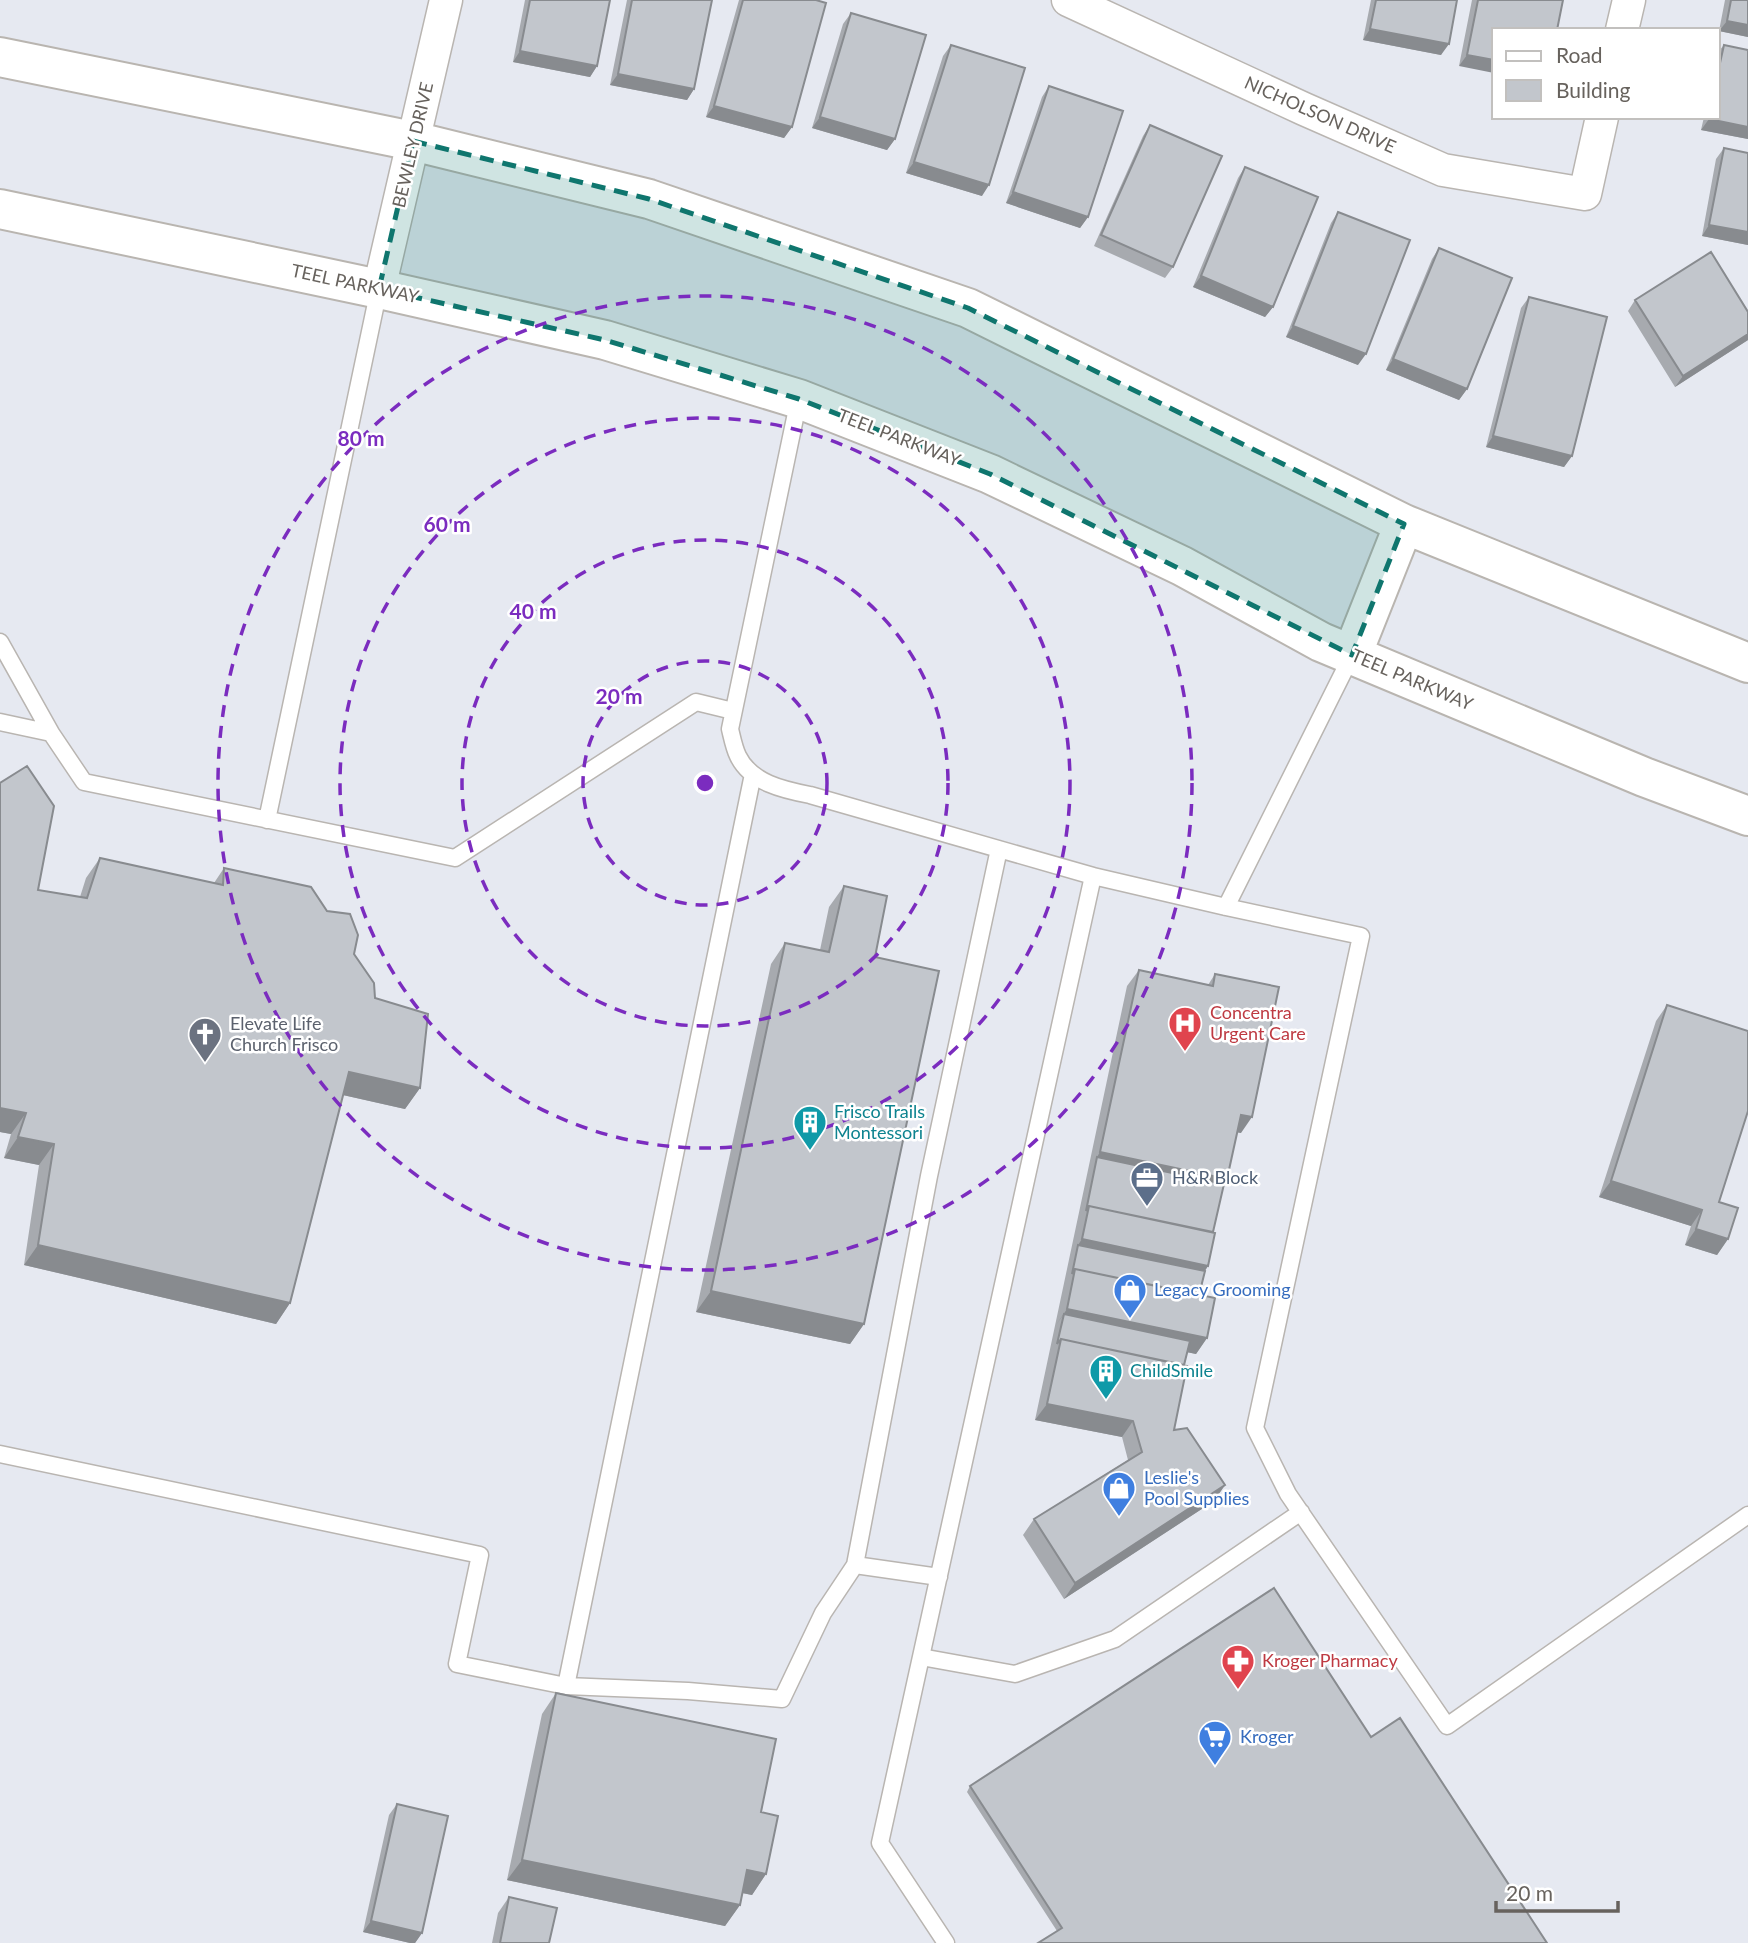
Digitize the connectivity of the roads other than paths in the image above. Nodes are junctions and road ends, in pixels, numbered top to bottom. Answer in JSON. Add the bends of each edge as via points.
{"nodes":[{"id":1,"x":446,"y":0,"type":"edge"},
{"id":2,"x":1068,"y":0,"type":"edge"},
{"id":3,"x":1629,"y":0,"type":"edge"},
{"id":4,"x":1622,"y":28,"type":"edge"},
{"id":5,"x":0,"y":57,"type":"edge"},
{"id":6,"x":1602,"y":119,"type":"edge"},
{"id":7,"x":413,"y":141,"type":"junction"},
{"id":8,"x":0,"y":209,"type":"edge"},
{"id":9,"x":379,"y":289,"type":"junction"},
{"id":10,"x":799,"y":399,"type":"junction"},
{"id":11,"x":1404,"y":524,"type":"junction"},
{"id":12,"x":0,"y":642,"type":"edge"},
{"id":13,"x":1352,"y":655,"type":"junction"},
{"id":14,"x":1748,"y":663,"type":"edge"},
{"id":15,"x":733,"y":711,"type":"junction"},
{"id":16,"x":0,"y":722,"type":"edge"},
{"id":17,"x":51,"y":733,"type":"junction"},
{"id":18,"x":753,"y":774,"type":"junction"},
{"id":19,"x":1748,"y":816,"type":"edge"},
{"id":20,"x":267,"y":820,"type":"junction"},
{"id":21,"x":999,"y":849,"type":"junction"},
{"id":22,"x":1093,"y":876,"type":"junction"},
{"id":23,"x":1226,"y":907,"type":"junction"},
{"id":24,"x":0,"y":1454,"type":"edge"},
{"id":25,"x":1301,"y":1512,"type":"junction"},
{"id":26,"x":1748,"y":1516,"type":"edge"},
{"id":27,"x":855,"y":1565,"type":"junction"},
{"id":28,"x":939,"y":1577,"type":"junction"},
{"id":29,"x":921,"y":1657,"type":"junction"},
{"id":30,"x":566,"y":1685,"type":"junction"},
{"id":31,"x":946,"y":1943,"type":"edge"}],
"edges":[{"from":1,"to":7,"type":"street","name":"BEWLEY DRIVE"},
{"from":2,"to":6,"type":"street","name":"NICHOLSON DRIVE","via":[[1443,170],[1584,194]]},
{"from":3,"to":4,"type":"street"},
{"from":5,"to":7,"type":"main road"},
{"from":7,"to":9,"type":"street","name":"BEWLEY DRIVE"},
{"from":7,"to":11,"type":"main road","via":[[649,199],[968,308]]},
{"from":8,"to":9,"type":"main road","name":"TEEL PARKWAY"},
{"from":9,"to":10,"type":"main road","name":"TEEL PARKWAY","via":[[605,340]]},
{"from":9,"to":20,"type":"lane"},
{"from":10,"to":13,"type":"main road","name":"TEEL PARKWAY","via":[[990,474],[1182,566]]},
{"from":10,"to":15,"type":"lane"},
{"from":11,"to":13,"type":"main road"},
{"from":11,"to":14,"type":"main road"},
{"from":12,"to":17,"type":"lane"},
{"from":13,"to":19,"type":"main road","name":"TEEL PARKWAY"},
{"from":13,"to":23,"type":"lane"},
{"from":15,"to":18,"type":"lane","via":[[730,729],[738,757]]},
{"from":15,"to":20,"type":"lane","via":[[696,702],[455,858]]},
{"from":16,"to":17,"type":"lane"},
{"from":17,"to":20,"type":"lane","via":[[84,782]]},
{"from":18,"to":21,"type":"lane","via":[[788,791]]},
{"from":18,"to":30,"type":"lane"},
{"from":21,"to":22,"type":"lane"},
{"from":21,"to":27,"type":"lane","via":[[929,1176]]},
{"from":22,"to":23,"type":"lane"},
{"from":22,"to":28,"type":"lane"},
{"from":23,"to":25,"type":"lane","via":[[1361,936],[1255,1428]]},
{"from":24,"to":30,"type":"lane","via":[[480,1555],[457,1664]]},
{"from":25,"to":26,"type":"lane","via":[[1447,1727]]},
{"from":25,"to":29,"type":"lane","via":[[1115,1639],[1015,1674]]},
{"from":27,"to":28,"type":"lane"},
{"from":27,"to":30,"type":"lane","via":[[822,1613],[782,1699]]},
{"from":28,"to":29,"type":"lane"},
{"from":29,"to":31,"type":"lane","via":[[880,1843]]}]}
